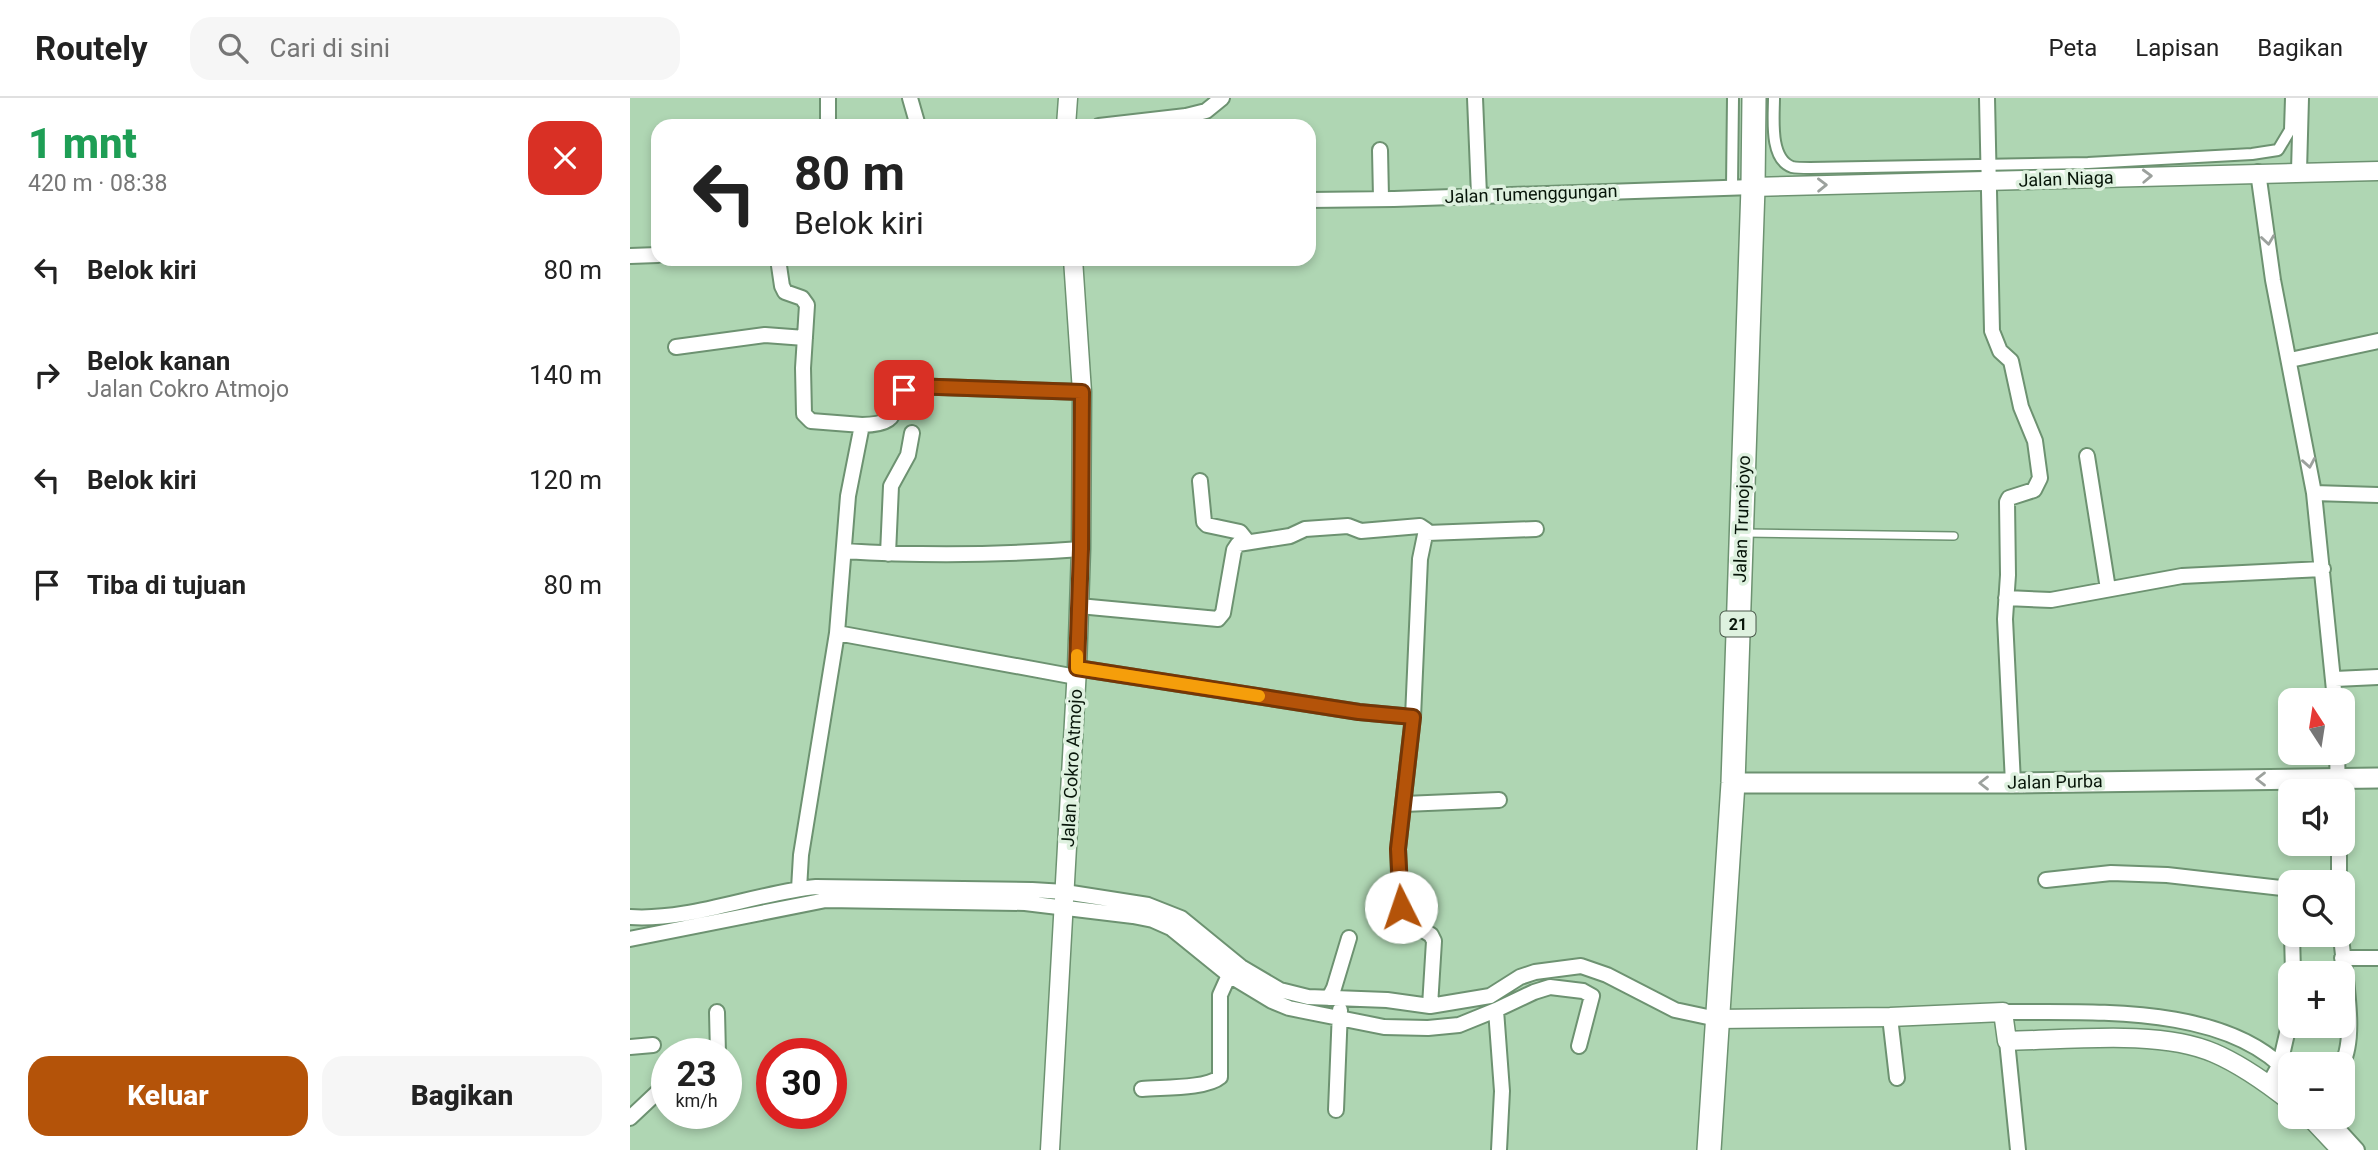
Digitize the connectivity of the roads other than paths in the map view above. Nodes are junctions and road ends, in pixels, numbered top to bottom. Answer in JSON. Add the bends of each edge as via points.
{"nodes":[{"id":1,"x":828,"y":98,"type":"edge"},
{"id":2,"x":911,"y":98,"type":"edge"},
{"id":3,"x":1069,"y":98,"type":"edge"},
{"id":4,"x":1222,"y":98,"type":"edge"},
{"id":5,"x":1475,"y":98,"type":"edge"},
{"id":6,"x":1733,"y":98,"type":"edge"},
{"id":7,"x":1754,"y":98,"type":"edge"},
{"id":8,"x":1774,"y":98,"type":"edge"},
{"id":9,"x":1986,"y":98,"type":"edge"},
{"id":10,"x":2291,"y":98,"type":"edge"},
{"id":11,"x":2301,"y":98,"type":"edge"},
{"id":12,"x":828,"y":119,"type":"edge"},
{"id":13,"x":916,"y":119,"type":"edge"},
{"id":14,"x":1067,"y":119,"type":"edge"},
{"id":15,"x":1160,"y":119,"type":"edge"},
{"id":16,"x":1380,"y":150,"type":"dead end"},
{"id":17,"x":2378,"y":170,"type":"edge"},
{"id":18,"x":2258,"y":172,"type":"junction"},
{"id":19,"x":2299,"y":172,"type":"junction"},
{"id":20,"x":1988,"y":173,"type":"junction"},
{"id":21,"x":1743,"y":187,"type":"junction"},
{"id":22,"x":1479,"y":195,"type":"junction"},
{"id":23,"x":1381,"y":198,"type":"junction"},
{"id":24,"x":1316,"y":200,"type":"edge"},
{"id":25,"x":630,"y":250,"type":"edge"},
{"id":26,"x":651,"y":255,"type":"edge"},
{"id":27,"x":630,"y":256,"type":"edge"},
{"id":28,"x":779,"y":266,"type":"edge"},
{"id":29,"x":1073,"y":266,"type":"edge"},
{"id":30,"x":805,"y":338,"type":"junction"},
{"id":31,"x":2378,"y":341,"type":"edge"},
{"id":32,"x":676,"y":347,"type":"dead end"},
{"id":33,"x":2290,"y":360,"type":"junction"},
{"id":34,"x":1082,"y":392,"type":"junction"},
{"id":35,"x":862,"y":425,"type":"junction"},
{"id":36,"x":912,"y":433,"type":"dead end"},
{"id":37,"x":2087,"y":456,"type":"dead end"},
{"id":38,"x":1200,"y":481,"type":"dead end"},
{"id":39,"x":2315,"y":493,"type":"junction"},
{"id":40,"x":2378,"y":495,"type":"edge"},
{"id":41,"x":1536,"y":528,"type":"dead end"},
{"id":42,"x":1427,"y":533,"type":"junction"},
{"id":43,"x":1741,"y":533,"type":"junction"},
{"id":44,"x":1954,"y":536,"type":"dead end"},
{"id":45,"x":1248,"y":542,"type":"junction"},
{"id":46,"x":1081,"y":549,"type":"junction"},
{"id":47,"x":844,"y":551,"type":"junction"},
{"id":48,"x":888,"y":554,"type":"junction"},
{"id":49,"x":2323,"y":569,"type":"junction"},
{"id":50,"x":2108,"y":589,"type":"junction"},
{"id":51,"x":2006,"y":598,"type":"junction"},
{"id":52,"x":1079,"y":606,"type":"junction"},
{"id":53,"x":837,"y":633,"type":"junction"},
{"id":54,"x":1077,"y":672,"type":"junction"},
{"id":55,"x":2378,"y":677,"type":"edge"},
{"id":56,"x":2335,"y":679,"type":"junction"},
{"id":57,"x":2335,"y":688,"type":"edge"},
{"id":58,"x":1413,"y":717,"type":"junction"},
{"id":59,"x":2378,"y":778,"type":"edge"},
{"id":60,"x":2355,"y":782,"type":"edge"},
{"id":61,"x":1732,"y":783,"type":"junction"},
{"id":62,"x":2013,"y":783,"type":"junction"},
{"id":63,"x":2278,"y":785,"type":"edge"},
{"id":64,"x":1499,"y":800,"type":"dead end"},
{"id":65,"x":1404,"y":804,"type":"junction"},
{"id":66,"x":2046,"y":880,"type":"dead end"},
{"id":67,"x":2278,"y":887,"type":"edge"},
{"id":68,"x":799,"y":889,"type":"junction"},
{"id":69,"x":853,"y":894,"type":"junction"},
{"id":70,"x":1065,"y":899,"type":"junction"},
{"id":71,"x":630,"y":917,"type":"edge"},
{"id":72,"x":700,"y":918,"type":"junction"},
{"id":73,"x":1349,"y":938,"type":"dead end"},
{"id":74,"x":630,"y":939,"type":"edge"},
{"id":75,"x":2342,"y":947,"type":"edge"},
{"id":76,"x":2342,"y":958,"type":"junction"},
{"id":77,"x":2378,"y":958,"type":"edge"},
{"id":78,"x":1604,"y":974,"type":"junction"},
{"id":79,"x":1229,"y":975,"type":"junction"},
{"id":80,"x":1249,"y":980,"type":"junction"},
{"id":81,"x":1592,"y":996,"type":"junction"},
{"id":82,"x":1338,"y":1006,"type":"junction"},
{"id":83,"x":1430,"y":1006,"type":"junction"},
{"id":84,"x":1496,"y":1010,"type":"junction"},
{"id":85,"x":717,"y":1012,"type":"dead end"},
{"id":86,"x":2004,"y":1012,"type":"junction"},
{"id":87,"x":1890,"y":1017,"type":"junction"},
{"id":88,"x":1717,"y":1019,"type":"junction"},
{"id":89,"x":2059,"y":1026,"type":"junction"},
{"id":90,"x":718,"y":1038,"type":"edge"},
{"id":91,"x":2007,"y":1041,"type":"junction"},
{"id":92,"x":651,"y":1045,"type":"edge"},
{"id":93,"x":1579,"y":1046,"type":"dead end"},
{"id":94,"x":630,"y":1047,"type":"edge"},
{"id":95,"x":2347,"y":1052,"type":"edge"},
{"id":96,"x":2278,"y":1075,"type":"edge"},
{"id":97,"x":1897,"y":1078,"type":"dead end"},
{"id":98,"x":1142,"y":1089,"type":"dead end"},
{"id":99,"x":651,"y":1098,"type":"edge"},
{"id":100,"x":1336,"y":1110,"type":"dead end"},
{"id":101,"x":630,"y":1118,"type":"edge"},
{"id":102,"x":2321,"y":1129,"type":"edge"},
{"id":103,"x":2338,"y":1129,"type":"edge"},
{"id":104,"x":1050,"y":1150,"type":"edge"},
{"id":105,"x":1499,"y":1150,"type":"edge"},
{"id":106,"x":1709,"y":1150,"type":"edge"},
{"id":107,"x":2018,"y":1150,"type":"edge"},
{"id":108,"x":2341,"y":1150,"type":"edge"},
{"id":109,"x":2357,"y":1150,"type":"edge"}],
"edges":[{"from":1,"to":12,"type":"street"},
{"from":2,"to":13,"type":"street"},
{"from":3,"to":14,"type":"street"},
{"from":4,"to":15,"type":"street","via":[[1206,111]]},
{"from":5,"to":22,"type":"street"},
{"from":6,"to":21,"type":"street"},
{"from":7,"to":21,"type":"highway","name":"Jalan Trunojoyo","number":"21"},
{"from":8,"to":20,"type":"street","via":[[1777,148],[1791,166]]},
{"from":9,"to":20,"type":"street"},
{"from":10,"to":20,"type":"street","via":[[2290,130],[2278,150]]},
{"from":11,"to":19,"type":"street"},
{"from":16,"to":23,"type":"street"},
{"from":17,"to":19,"type":"street","name":"Jalan Niaga"},
{"from":18,"to":19,"type":"street","name":"Jalan Niaga"},
{"from":20,"to":18,"type":"street","name":"Jalan Niaga","one_way":true},
{"from":18,"to":33,"type":"street","one_way":true},
{"from":21,"to":20,"type":"street","name":"Jalan Niaga","one_way":true},
{"from":20,"to":51,"type":"street","via":[[1992,331],[2000,351],[2011,361],[2021,407],[2035,441],[2040,478],[2034,490],[2007,502]]},
{"from":21,"to":22,"type":"street","name":"Jalan Tumenggungan"},
{"from":21,"to":43,"type":"highway","name":"Jalan Trunojoyo","number":"21"},
{"from":22,"to":23,"type":"street","name":"Jalan Tumenggungan"},
{"from":23,"to":24,"type":"street","name":"Jalan Tumenggungan"},
{"from":25,"to":27,"type":"street"},
{"from":26,"to":27,"type":"street"},
{"from":28,"to":30,"type":"street","via":[[785,292],[802,298],[807,306]]},
{"from":29,"to":34,"type":"street","name":"Jalan Cokro Atmojo"},
{"from":30,"to":32,"type":"street","via":[[765,335]]},
{"from":30,"to":35,"type":"street","via":[[802,400],[807,419]]},
{"from":31,"to":33,"type":"street"},
{"from":33,"to":39,"type":"street","one_way":true},
{"from":34,"to":35,"type":"street","via":[[910,386],[891,418],[881,425]]},
{"from":34,"to":46,"type":"street","name":"Jalan Cokro Atmojo"},
{"from":35,"to":47,"type":"street","via":[[848,496]]},
{"from":36,"to":48,"type":"street","via":[[908,455],[891,485]]},
{"from":37,"to":50,"type":"street"},
{"from":38,"to":45,"type":"street","via":[[1204,522],[1240,532]]},
{"from":39,"to":40,"type":"street"},
{"from":39,"to":49,"type":"street"},
{"from":41,"to":42,"type":"street"},
{"from":42,"to":45,"type":"street","via":[[1420,526],[1361,531],[1348,526],[1305,528],[1290,536]]},
{"from":42,"to":58,"type":"street","via":[[1419,569]]},
{"from":43,"to":44,"type":"lane"},
{"from":43,"to":61,"type":"highway","name":"Jalan Trunojoyo","number":"21"},
{"from":45,"to":52,"type":"street","via":[[1234,550],[1223,613],[1217,619]]},
{"from":46,"to":48,"type":"street"},
{"from":46,"to":52,"type":"street","name":"Jalan Cokro Atmojo"},
{"from":47,"to":48,"type":"street"},
{"from":47,"to":53,"type":"street"},
{"from":49,"to":50,"type":"street","via":[[2182,576]]},
{"from":49,"to":56,"type":"street"},
{"from":50,"to":51,"type":"street","via":[[2051,600]]},
{"from":51,"to":62,"type":"street"},
{"from":52,"to":54,"type":"street","name":"Jalan Cokro Atmojo"},
{"from":53,"to":54,"type":"street"},
{"from":53,"to":68,"type":"street"},
{"from":54,"to":58,"type":"street"},
{"from":54,"to":70,"type":"street","name":"Jalan Cokro Atmojo"},
{"from":55,"to":56,"type":"street"},
{"from":56,"to":57,"type":"street"},
{"from":58,"to":65,"type":"street"},
{"from":59,"to":60,"type":"main road","name":"Jalan Purba"},
{"from":62,"to":61,"type":"main road","name":"Jalan Purba","one_way":true},
{"from":61,"to":88,"type":"highway","name":"Jalan Trunojoyo","number":"21"},
{"from":63,"to":62,"type":"main road","name":"Jalan Purba","one_way":true},
{"from":64,"to":65,"type":"street"},
{"from":65,"to":83,"type":"street","via":[[1398,849],[1401,907],[1411,923],[1434,941]]},
{"from":66,"to":67,"type":"street","via":[[2111,873]]},
{"from":68,"to":69,"type":"street"},
{"from":68,"to":72,"type":"street"},
{"from":69,"to":70,"type":"street"},
{"from":69,"to":72,"type":"street"},
{"from":70,"to":79,"type":"street","via":[[1171,928]]},
{"from":70,"to":80,"type":"street","via":[[1119,899],[1164,910],[1181,918],[1241,967]]},
{"from":70,"to":104,"type":"street","name":"Jalan Cokro Atmojo"},
{"from":71,"to":72,"type":"street"},
{"from":72,"to":74,"type":"street"},
{"from":73,"to":82,"type":"street","via":[[1334,988]]},
{"from":75,"to":76,"type":"street"},
{"from":76,"to":77,"type":"street"},
{"from":76,"to":95,"type":"street","via":[[2350,1035]]},
{"from":78,"to":81,"type":"street"},
{"from":78,"to":83,"type":"street","via":[[1581,966],[1535,972],[1490,996]]},
{"from":78,"to":88,"type":"street","via":[[1675,1010]]},
{"from":79,"to":80,"type":"street"},
{"from":79,"to":98,"type":"street","via":[[1220,995],[1217,1081]]},
{"from":80,"to":82,"type":"street"},
{"from":80,"to":82,"type":"street","via":[[1289,1008]]},
{"from":81,"to":84,"type":"street","via":[[1550,987]]},
{"from":81,"to":93,"type":"street"},
{"from":82,"to":83,"type":"street","via":[[1387,1000]]},
{"from":82,"to":84,"type":"street","via":[[1384,1027],[1445,1028]]},
{"from":82,"to":100,"type":"street"},
{"from":84,"to":105,"type":"street","via":[[1502,1091]]},
{"from":85,"to":90,"type":"street"},
{"from":86,"to":87,"type":"street"},
{"from":86,"to":89,"type":"street"},
{"from":86,"to":91,"type":"street"},
{"from":87,"to":88,"type":"street"},
{"from":87,"to":97,"type":"street"},
{"from":88,"to":106,"type":"highway","name":"Jalan Trunojoyo","number":"21"},
{"from":89,"to":91,"type":"street"},
{"from":89,"to":96,"type":"street","via":[[2122,1039],[2190,1045]]},
{"from":89,"to":96,"type":"street","via":[[2135,1015],[2212,1028],[2248,1043]]},
{"from":91,"to":107,"type":"street"},
{"from":92,"to":94,"type":"street"},
{"from":99,"to":101,"type":"street"},
{"from":102,"to":108,"type":"street"},
{"from":103,"to":109,"type":"street"}]}
